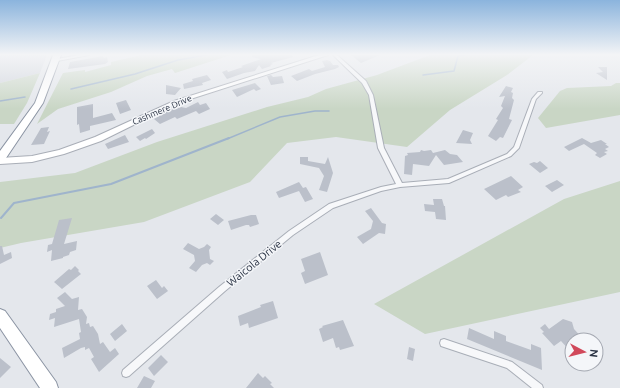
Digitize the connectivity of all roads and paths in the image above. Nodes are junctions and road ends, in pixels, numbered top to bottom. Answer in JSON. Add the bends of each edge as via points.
{"nodes":[{"id":1,"x":50,"y":73,"type":"edge"},
{"id":2,"x":268,"y":73,"type":"edge"},
{"id":3,"x":354,"y":73,"type":"edge"},
{"id":4,"x":540,"y":93,"type":"dead end"},
{"id":5,"x":0,"y":158,"type":"edge"},
{"id":6,"x":0,"y":161,"type":"edge"},
{"id":7,"x":400,"y":185,"type":"junction"},
{"id":8,"x":0,"y":316,"type":"edge"},
{"id":9,"x":444,"y":344,"type":"dead end"},
{"id":10,"x":126,"y":373,"type":"dead end"},
{"id":11,"x":50,"y":388,"type":"edge"},
{"id":12,"x":540,"y":388,"type":"edge"}],
"edges":[{"from":1,"to":5,"type":"highway","via":[[36,107]]},
{"from":2,"to":6,"type":"street","name":"Cashmere Drive","via":[[176,102],[98,139],[60,152],[32,159]]},
{"from":3,"to":7,"type":"street","via":[[364,82],[371,95],[380,148]]},
{"from":4,"to":7,"type":"street","name":"Waicola Drive","via":[[534,99],[516,148],[508,155],[449,182]]},
{"from":7,"to":10,"type":"street","name":"Waicola Drive","via":[[330,206],[291,233],[222,289]]},
{"from":8,"to":11,"type":"highway"},
{"from":9,"to":12,"type":"street","via":[[510,365]]}]}
